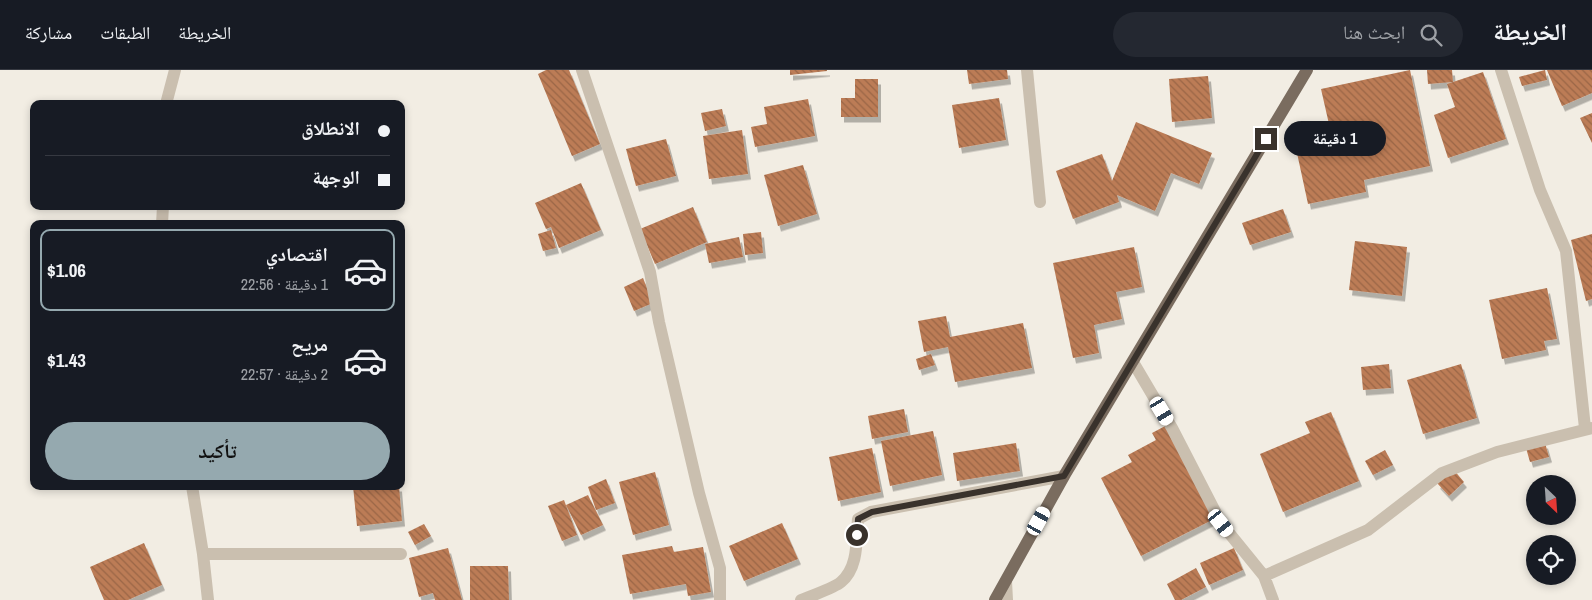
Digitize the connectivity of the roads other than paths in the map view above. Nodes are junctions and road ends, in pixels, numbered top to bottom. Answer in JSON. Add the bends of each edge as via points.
{"nodes":[{"id":1,"x":175,"y":70,"type":"edge"},
{"id":2,"x":582,"y":70,"type":"edge"},
{"id":3,"x":1027,"y":70,"type":"edge"},
{"id":4,"x":1308,"y":70,"type":"edge"},
{"id":5,"x":1501,"y":70,"type":"edge"},
{"id":6,"x":167,"y":100,"type":"edge"},
{"id":7,"x":1040,"y":202,"type":"dead end"},
{"id":8,"x":1133,"y":362,"type":"junction"},
{"id":9,"x":1589,"y":428,"type":"edge"},
{"id":10,"x":1064,"y":476,"type":"junction"},
{"id":11,"x":193,"y":490,"type":"edge"},
{"id":12,"x":204,"y":554,"type":"junction"},
{"id":13,"x":401,"y":554,"type":"dead end"},
{"id":14,"x":1264,"y":576,"type":"junction"},
{"id":15,"x":1006,"y":581,"type":"junction"},
{"id":16,"x":208,"y":600,"type":"edge"},
{"id":17,"x":720,"y":600,"type":"edge"},
{"id":18,"x":801,"y":600,"type":"edge"},
{"id":19,"x":995,"y":600,"type":"edge"},
{"id":20,"x":1007,"y":600,"type":"edge"},
{"id":21,"x":1273,"y":600,"type":"edge"}],
"edges":[{"from":1,"to":6,"type":"street"},
{"from":2,"to":17,"type":"street","via":[[650,272],[699,493],[720,568]]},
{"from":3,"to":7,"type":"street"},
{"from":4,"to":8,"type":"main road"},
{"from":5,"to":9,"type":"street","via":[[1540,190],[1566,251]]},
{"from":8,"to":10,"type":"main road"},
{"from":8,"to":14,"type":"street","via":[[1172,428],[1221,523]]},
{"from":9,"to":14,"type":"street","via":[[1497,452],[1442,473],[1368,530]]},
{"from":10,"to":15,"type":"main road"},
{"from":10,"to":18,"type":"street","via":[[872,512],[858,519],[856,555],[841,582]]},
{"from":11,"to":12,"type":"street"},
{"from":12,"to":13,"type":"street"},
{"from":12,"to":16,"type":"street"},
{"from":14,"to":21,"type":"street"},
{"from":15,"to":19,"type":"main road"},
{"from":15,"to":20,"type":"street"}]}
